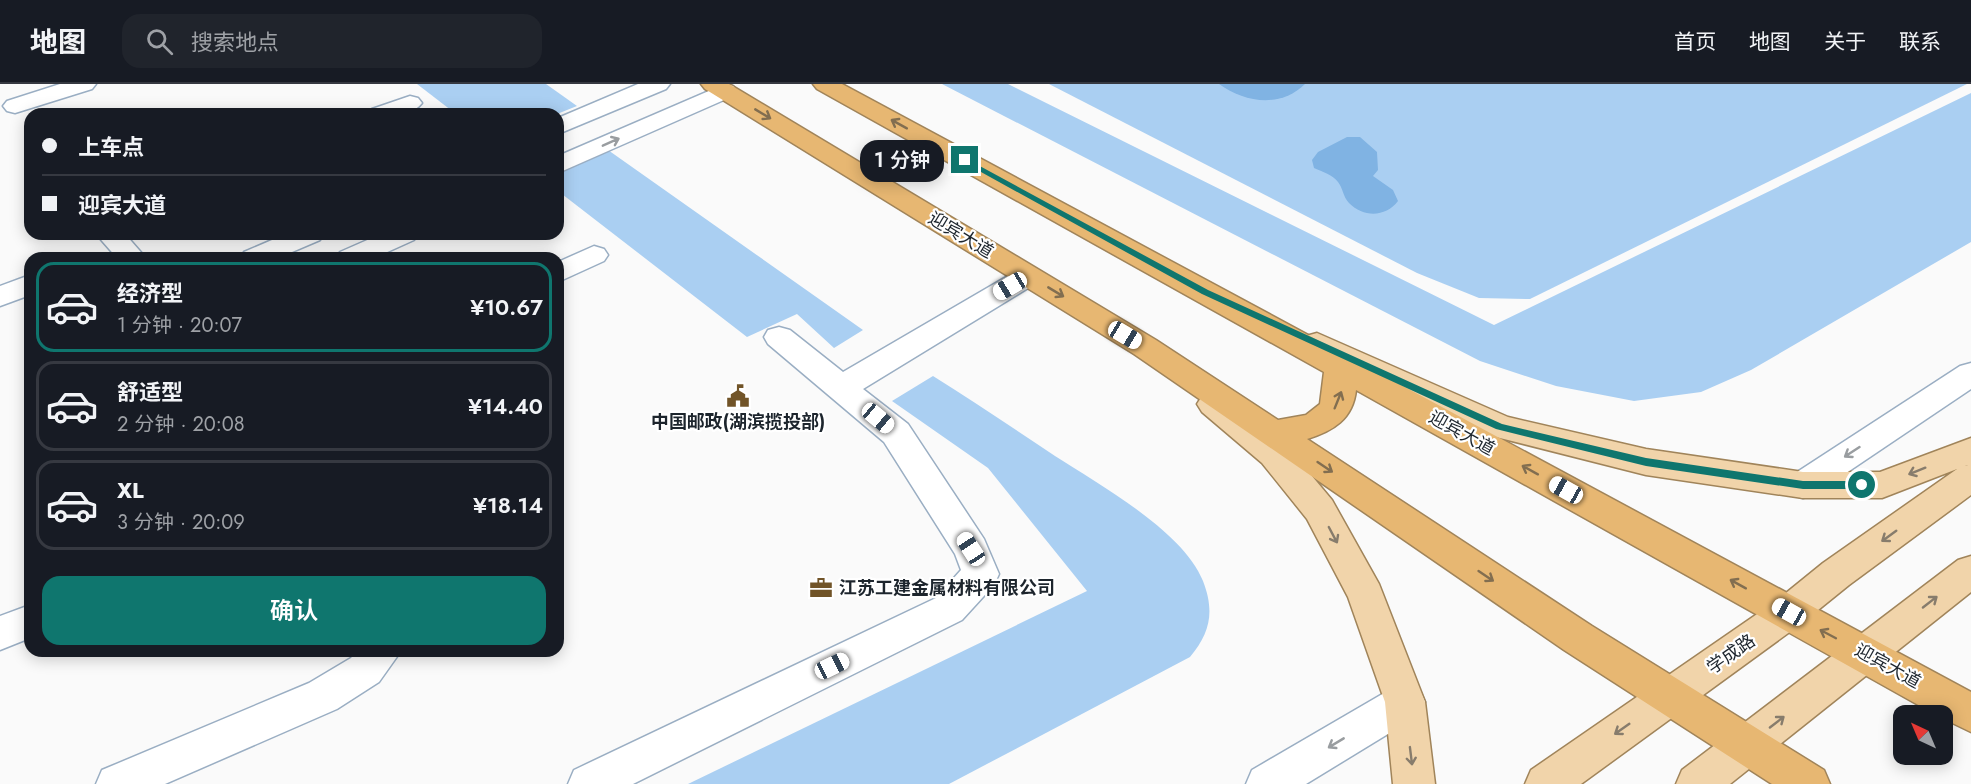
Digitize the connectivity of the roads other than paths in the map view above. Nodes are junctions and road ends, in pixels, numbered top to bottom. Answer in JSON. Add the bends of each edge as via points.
{"nodes":[{"id":1,"x":84,"y":84,"type":"edge"},
{"id":2,"x":658,"y":84,"type":"edge"},
{"id":3,"x":825,"y":84,"type":"edge"},
{"id":4,"x":0,"y":86,"type":"edge"},
{"id":5,"x":719,"y":88,"type":"edge"},
{"id":6,"x":410,"y":102,"type":"dead end"},
{"id":7,"x":40,"y":108,"type":"edge"},
{"id":8,"x":395,"y":108,"type":"edge"},
{"id":9,"x":23,"y":117,"type":"edge"},
{"id":10,"x":564,"y":124,"type":"edge"},
{"id":11,"x":0,"y":126,"type":"edge"},
{"id":12,"x":564,"y":162,"type":"edge"},
{"id":13,"x":296,"y":240,"type":"edge"},
{"id":14,"x":390,"y":240,"type":"edge"},
{"id":15,"x":121,"y":246,"type":"edge"},
{"id":16,"x":107,"y":252,"type":"edge"},
{"id":17,"x":268,"y":252,"type":"edge"},
{"id":18,"x":364,"y":252,"type":"edge"},
{"id":19,"x":594,"y":255,"type":"dead end"},
{"id":20,"x":564,"y":270,"type":"edge"},
{"id":21,"x":1028,"y":276,"type":"junction"},
{"id":22,"x":24,"y":287,"type":"edge"},
{"id":23,"x":1205,"y":292,"type":"junction"},
{"id":24,"x":0,"y":297,"type":"edge"},
{"id":25,"x":779,"y":337,"type":"dead end"},
{"id":26,"x":1145,"y":347,"type":"junction"},
{"id":27,"x":1339,"y":365,"type":"junction"},
{"id":28,"x":1971,"y":374,"type":"edge"},
{"id":29,"x":841,"y":388,"type":"junction"},
{"id":30,"x":1273,"y":433,"type":"junction"},
{"id":31,"x":1971,"y":450,"type":"edge"},
{"id":32,"x":1971,"y":477,"type":"edge"},
{"id":33,"x":1803,"y":485,"type":"junction"},
{"id":34,"x":1971,"y":570,"type":"edge"},
{"id":35,"x":1789,"y":612,"type":"junction"},
{"id":36,"x":24,"y":623,"type":"edge"},
{"id":37,"x":0,"y":633,"type":"edge"},
{"id":38,"x":1865,"y":653,"type":"junction"},
{"id":39,"x":376,"y":657,"type":"edge"},
{"id":40,"x":1671,"y":696,"type":"junction"},
{"id":41,"x":1405,"y":702,"type":"junction"},
{"id":42,"x":1971,"y":713,"type":"edge"},
{"id":43,"x":1748,"y":745,"type":"junction"},
{"id":44,"x":117,"y":784,"type":"edge"},
{"id":45,"x":589,"y":784,"type":"edge"},
{"id":46,"x":1267,"y":784,"type":"edge"},
{"id":47,"x":1414,"y":784,"type":"edge"},
{"id":48,"x":1546,"y":784,"type":"edge"},
{"id":49,"x":1697,"y":784,"type":"edge"},
{"id":50,"x":1809,"y":784,"type":"edge"}],
"edges":[{"from":1,"to":7,"type":"lane"},
{"from":2,"to":10,"type":"lane"},
{"from":23,"to":3,"type":"highway","name":"迎宾大道","one_way":true},
{"from":4,"to":9,"type":"lane"},
{"from":12,"to":5,"type":"lane","one_way":true},
{"from":5,"to":21,"type":"highway","name":"迎宾大道","one_way":true},
{"from":6,"to":8,"type":"lane"},
{"from":9,"to":11,"type":"lane"},
{"from":13,"to":17,"type":"lane"},
{"from":14,"to":18,"type":"lane"},
{"from":15,"to":16,"type":"lane"},
{"from":19,"to":20,"type":"lane"},
{"from":21,"to":26,"type":"highway","name":"迎宾大道","one_way":true},
{"from":21,"to":29,"type":"lane"},
{"from":22,"to":24,"type":"lane"},
{"from":23,"to":27,"type":"highway","name":"迎宾大道"},
{"from":23,"to":33,"type":"main road","via":[[1500,427],[1646,462]]},
{"from":25,"to":29,"type":"lane"},
{"from":26,"to":30,"type":"highway","name":"迎宾大道"},
{"from":26,"to":41,"type":"main road","one_way":true,"via":[[1274,454],[1320,510],[1366,595]]},
{"from":30,"to":27,"type":"highway","one_way":true,"via":[[1303,430],[1327,420],[1341,394]]},
{"from":35,"to":27,"type":"highway","name":"迎宾大道","one_way":true},
{"from":28,"to":33,"type":"lane","one_way":true},
{"from":29,"to":45,"type":"lane","via":[[896,433],[971,549],[981,574],[949,609]]},
{"from":30,"to":40,"type":"highway","name":"迎宾大道","one_way":true},
{"from":31,"to":33,"type":"main road","one_way":true,"via":[[1882,485]]},
{"from":32,"to":35,"type":"main road","name":"学成路","one_way":true},
{"from":38,"to":34,"type":"main road","one_way":true},
{"from":38,"to":35,"type":"highway","name":"迎宾大道","one_way":true},
{"from":35,"to":40,"type":"main road","name":"学成路"},
{"from":36,"to":37,"type":"lane"},
{"from":38,"to":42,"type":"highway","name":"迎宾大道"},
{"from":43,"to":38,"type":"main road","one_way":true},
{"from":39,"to":44,"type":"lane","via":[[365,670],[323,696]]},
{"from":40,"to":43,"type":"highway","name":"迎宾大道"},
{"from":40,"to":48,"type":"main road","name":"学成路","one_way":true},
{"from":41,"to":46,"type":"lane","one_way":true},
{"from":41,"to":47,"type":"main road","one_way":true},
{"from":43,"to":49,"type":"main road"},
{"from":43,"to":50,"type":"highway","name":"迎宾大道"}]}
